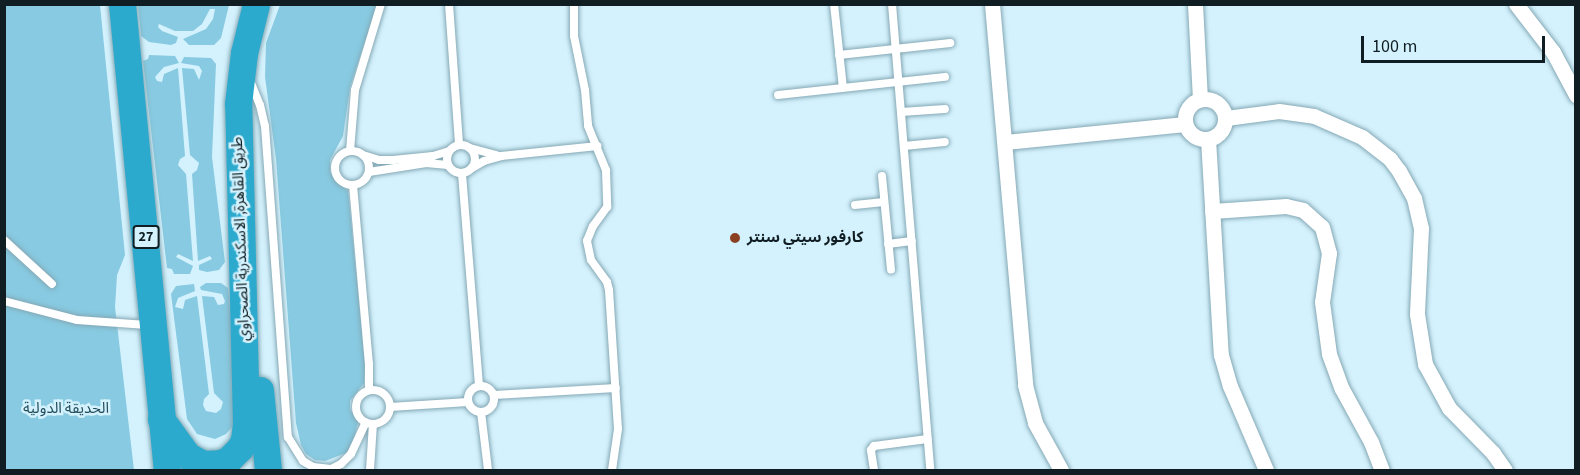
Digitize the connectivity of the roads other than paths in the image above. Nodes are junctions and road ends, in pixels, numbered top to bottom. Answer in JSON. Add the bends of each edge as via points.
{"nodes":[{"id":1,"x":122,"y":4,"type":"edge"},
{"id":2,"x":256,"y":4,"type":"edge"},
{"id":3,"x":381,"y":4,"type":"edge"},
{"id":4,"x":449,"y":4,"type":"edge"},
{"id":5,"x":574,"y":4,"type":"edge"},
{"id":6,"x":834,"y":4,"type":"edge"},
{"id":7,"x":892,"y":4,"type":"edge"},
{"id":8,"x":992,"y":4,"type":"edge"},
{"id":9,"x":1195,"y":4,"type":"edge"},
{"id":10,"x":1516,"y":4,"type":"edge"},
{"id":11,"x":950,"y":43,"type":"dead end"},
{"id":12,"x":896,"y":49,"type":"junction"},
{"id":13,"x":839,"y":55,"type":"junction"},
{"id":14,"x":242,"y":66,"type":"junction"},
{"id":15,"x":945,"y":77,"type":"dead end"},
{"id":16,"x":899,"y":82,"type":"junction"},
{"id":17,"x":843,"y":88,"type":"junction"},
{"id":18,"x":778,"y":94,"type":"dead end"},
{"id":19,"x":1575,"y":95,"type":"edge"},
{"id":20,"x":1200,"y":99,"type":"junction"},
{"id":21,"x":945,"y":109,"type":"dead end"},
{"id":22,"x":901,"y":112,"type":"junction"},
{"id":23,"x":1226,"y":118,"type":"junction"},
{"id":24,"x":1185,"y":124,"type":"junction"},
{"id":25,"x":1208,"y":139,"type":"junction"},
{"id":26,"x":945,"y":142,"type":"dead end"},
{"id":27,"x":1005,"y":142,"type":"junction"},
{"id":28,"x":459,"y":145,"type":"junction"},
{"id":29,"x":904,"y":146,"type":"junction"},
{"id":30,"x":597,"y":147,"type":"junction"},
{"id":31,"x":470,"y":148,"type":"junction"},
{"id":32,"x":350,"y":151,"type":"junction"},
{"id":33,"x":449,"y":151,"type":"junction"},
{"id":34,"x":362,"y":154,"type":"junction"},
{"id":35,"x":501,"y":156,"type":"junction"},
{"id":36,"x":448,"y":165,"type":"junction"},
{"id":37,"x":472,"y":168,"type":"junction"},
{"id":38,"x":369,"y":172,"type":"junction"},
{"id":39,"x":462,"y":174,"type":"junction"},
{"id":40,"x":882,"y":176,"type":"dead end"},
{"id":41,"x":353,"y":185,"type":"junction"},
{"id":42,"x":884,"y":202,"type":"junction"},
{"id":43,"x":855,"y":205,"type":"dead end"},
{"id":44,"x":1212,"y":211,"type":"junction"},
{"id":45,"x":4,"y":240,"type":"edge"},
{"id":46,"x":912,"y":241,"type":"junction"},
{"id":47,"x":888,"y":244,"type":"junction"},
{"id":48,"x":891,"y":270,"type":"dead end"},
{"id":49,"x":52,"y":284,"type":"dead end"},
{"id":50,"x":4,"y":301,"type":"edge"},
{"id":51,"x":155,"y":325,"type":"junction"},
{"id":52,"x":244,"y":359,"type":"junction"},
{"id":53,"x":479,"y":385,"type":"junction"},
{"id":54,"x":616,"y":387,"type":"junction"},
{"id":55,"x":369,"y":390,"type":"junction"},
{"id":56,"x":494,"y":395,"type":"junction"},
{"id":57,"x":468,"y":402,"type":"junction"},
{"id":58,"x":390,"y":407,"type":"junction"},
{"id":59,"x":481,"y":412,"type":"junction"},
{"id":60,"x":161,"y":419,"type":"junction"},
{"id":61,"x":369,"y":423,"type":"junction"},
{"id":62,"x":928,"y":439,"type":"junction"},
{"id":63,"x":167,"y":471,"type":"edge"},
{"id":64,"x":268,"y":471,"type":"edge"},
{"id":65,"x":370,"y":471,"type":"edge"},
{"id":66,"x":488,"y":471,"type":"edge"},
{"id":67,"x":612,"y":471,"type":"edge"},
{"id":68,"x":874,"y":471,"type":"edge"},
{"id":69,"x":930,"y":471,"type":"edge"},
{"id":70,"x":1061,"y":471,"type":"edge"},
{"id":71,"x":1266,"y":471,"type":"edge"},
{"id":72,"x":1382,"y":471,"type":"edge"},
{"id":73,"x":1505,"y":471,"type":"edge"}],
"edges":[{"from":1,"to":51,"type":"highway","number":"27"},
{"from":2,"to":14,"type":"highway","name":"طريق القاهرة, الاسكندرية الصحراوي"},
{"from":3,"to":32,"type":"lane","via":[[355,90]]},
{"from":4,"to":28,"type":"lane"},
{"from":5,"to":30,"type":"lane","via":[[577,59],[588,126]]},
{"from":6,"to":13,"type":"lane"},
{"from":7,"to":12,"type":"lane"},
{"from":8,"to":27,"type":"street"},
{"from":9,"to":20,"type":"street"},
{"from":10,"to":19,"type":"street","via":[[1553,52]]},
{"from":11,"to":12,"type":"lane"},
{"from":12,"to":13,"type":"lane"},
{"from":12,"to":16,"type":"lane"},
{"from":13,"to":17,"type":"lane"},
{"from":14,"to":52,"type":"highway","name":"طريق القاهرة, الاسكندرية الصحراوي","via":[[238,143]]},
{"from":14,"to":61,"type":"lane","via":[[257,94],[265,126],[288,437],[303,461],[313,467],[331,469],[351,454]]},
{"from":15,"to":16,"type":"lane"},
{"from":16,"to":17,"type":"lane"},
{"from":16,"to":22,"type":"lane"},
{"from":17,"to":18,"type":"lane"},
{"from":20,"to":23,"type":"street","via":[[1217,102]]},
{"from":20,"to":24,"type":"street","via":[[1187,110]]},
{"from":21,"to":22,"type":"lane"},
{"from":22,"to":29,"type":"lane"},
{"from":23,"to":25,"type":"street","via":[[1221,133]]},
{"from":23,"to":73,"type":"street","via":[[1270,111],[1314,116],[1362,137],[1390,159],[1414,198],[1421,228],[1417,315],[1425,364],[1449,408]]},
{"from":24,"to":25,"type":"street","via":[[1194,136]]},
{"from":24,"to":27,"type":"street"},
{"from":25,"to":44,"type":"street"},
{"from":26,"to":29,"type":"lane"},
{"from":27,"to":70,"type":"street","via":[[1025,386],[1035,423]]},
{"from":28,"to":31,"type":"lane"},
{"from":28,"to":33,"type":"lane"},
{"from":29,"to":46,"type":"lane"},
{"from":30,"to":35,"type":"lane"},
{"from":30,"to":54,"type":"lane","via":[[605,165],[607,207],[587,241],[594,266],[609,290]]},
{"from":31,"to":35,"type":"lane"},
{"from":31,"to":37,"type":"lane","via":[[475,158]]},
{"from":32,"to":34,"type":"lane"},
{"from":32,"to":41,"type":"lane","via":[[340,156],[334,166],[342,182]]},
{"from":33,"to":34,"type":"lane","via":[[393,160]]},
{"from":33,"to":36,"type":"lane"},
{"from":34,"to":38,"type":"lane"},
{"from":35,"to":37,"type":"lane"},
{"from":36,"to":38,"type":"lane","via":[[426,163]]},
{"from":36,"to":39,"type":"lane"},
{"from":37,"to":39,"type":"lane"},
{"from":38,"to":41,"type":"lane","via":[[363,181]]},
{"from":39,"to":53,"type":"lane"},
{"from":40,"to":42,"type":"lane"},
{"from":41,"to":55,"type":"lane"},
{"from":42,"to":43,"type":"lane"},
{"from":42,"to":47,"type":"lane"},
{"from":44,"to":71,"type":"street","via":[[1221,355]]},
{"from":44,"to":72,"type":"street","via":[[1286,206],[1303,210],[1322,228],[1329,253],[1322,302],[1329,354]]},
{"from":45,"to":49,"type":"lane"},
{"from":46,"to":47,"type":"lane"},
{"from":46,"to":62,"type":"lane"},
{"from":47,"to":48,"type":"lane"},
{"from":50,"to":51,"type":"lane","via":[[86,321]]},
{"from":51,"to":60,"type":"highway","number":"27"},
{"from":52,"to":60,"type":"highway","via":[[246,432],[240,448],[228,460],[211,465],[195,461],[181,449]]},
{"from":52,"to":64,"type":"highway","name":"طريق القاهرة, الاسكندرية الصحراوي","via":[[260,391]]},
{"from":53,"to":56,"type":"lane","via":[[491,389]]},
{"from":53,"to":57,"type":"lane","via":[[470,391]]},
{"from":54,"to":56,"type":"lane"},
{"from":54,"to":67,"type":"lane","via":[[618,438]]},
{"from":55,"to":58,"type":"lane","via":[[385,395]]},
{"from":55,"to":61,"type":"lane","via":[[361,394],[356,406],[360,418]]},
{"from":56,"to":59,"type":"lane","via":[[492,407]]},
{"from":57,"to":58,"type":"lane"},
{"from":57,"to":59,"type":"lane"},
{"from":58,"to":61,"type":"lane","via":[[385,419]]},
{"from":59,"to":66,"type":"lane"},
{"from":60,"to":63,"type":"highway","number":"27"},
{"from":61,"to":65,"type":"lane"},
{"from":62,"to":68,"type":"lane","via":[[874,446]]},
{"from":62,"to":69,"type":"lane"}]}
